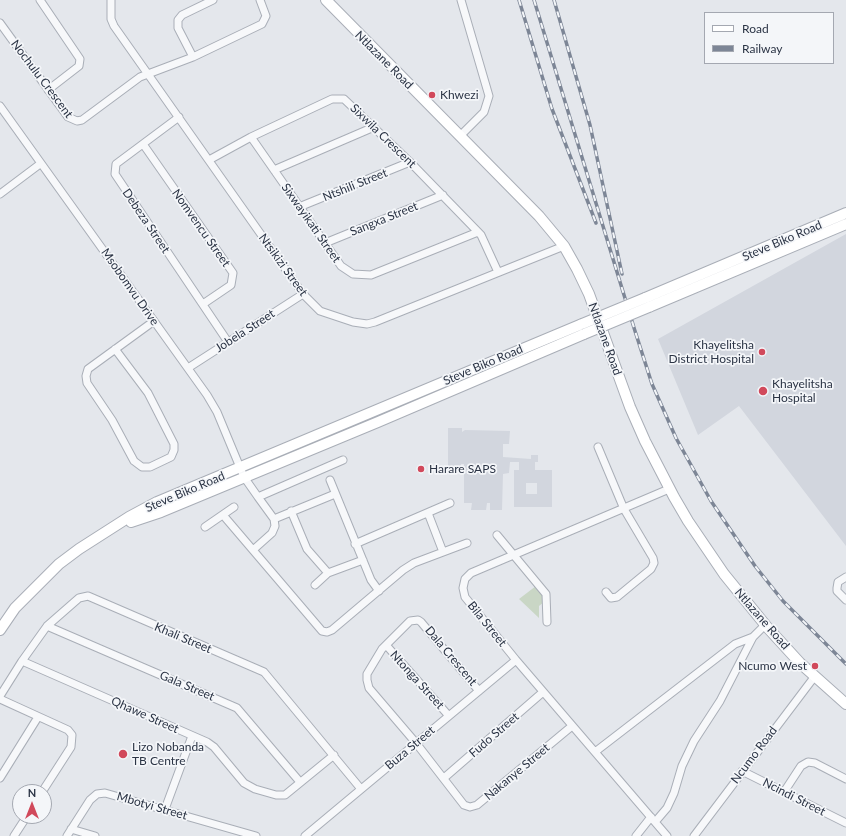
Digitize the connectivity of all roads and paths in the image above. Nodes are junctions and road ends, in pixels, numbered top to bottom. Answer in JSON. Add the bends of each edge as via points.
{"nodes":[{"id":1,"x":40,"y":0,"type":"edge"},
{"id":2,"x":111,"y":0,"type":"edge"},
{"id":3,"x":213,"y":0,"type":"edge"},
{"id":4,"x":260,"y":0,"type":"edge"},
{"id":5,"x":326,"y":0,"type":"edge"},
{"id":6,"x":461,"y":0,"type":"edge"},
{"id":7,"x":0,"y":23,"type":"edge"},
{"id":8,"x":193,"y":58,"type":"junction"},
{"id":9,"x":149,"y":74,"type":"junction"},
{"id":10,"x":48,"y":90,"type":"junction"},
{"id":11,"x":0,"y":106,"type":"edge"},
{"id":12,"x":179,"y":117,"type":"junction"},
{"id":13,"x":374,"y":127,"type":"junction"},
{"id":14,"x":460,"y":136,"type":"junction"},
{"id":15,"x":251,"y":137,"type":"junction"},
{"id":16,"x":143,"y":144,"type":"junction"},
{"id":17,"x":209,"y":160,"type":"junction"},
{"id":18,"x":410,"y":162,"type":"junction"},
{"id":19,"x":40,"y":164,"type":"junction"},
{"id":20,"x":274,"y":170,"type":"junction"},
{"id":21,"x":0,"y":194,"type":"edge"},
{"id":22,"x":443,"y":195,"type":"junction"},
{"id":23,"x":299,"y":207,"type":"junction"},
{"id":24,"x":846,"y":214,"type":"edge"},
{"id":25,"x":846,"y":224,"type":"edge"},
{"id":26,"x":478,"y":232,"type":"junction"},
{"id":27,"x":325,"y":243,"type":"junction"},
{"id":28,"x":564,"y":246,"type":"junction"},
{"id":29,"x":498,"y":272,"type":"junction"},
{"id":30,"x":303,"y":294,"type":"junction"},
{"id":31,"x":647,"y":303,"type":"junction"},
{"id":32,"x":203,"y":304,"type":"junction"},
{"id":33,"x":154,"y":321,"type":"junction"},
{"id":34,"x":228,"y":342,"type":"junction"},
{"id":35,"x":115,"y":349,"type":"junction"},
{"id":36,"x":188,"y":368,"type":"junction"},
{"id":37,"x":598,"y":447,"type":"dead end"},
{"id":38,"x":343,"y":460,"type":"dead end"},
{"id":39,"x":242,"y":472,"type":"junction"},
{"id":40,"x":330,"y":480,"type":"dead end"},
{"id":41,"x":669,"y":489,"type":"junction"},
{"id":42,"x":335,"y":494,"type":"junction"},
{"id":43,"x":258,"y":497,"type":"junction"},
{"id":44,"x":450,"y":503,"type":"dead end"},
{"id":45,"x":234,"y":506,"type":"dead end"},
{"id":46,"x":624,"y":509,"type":"junction"},
{"id":47,"x":291,"y":512,"type":"junction"},
{"id":48,"x":428,"y":513,"type":"junction"},
{"id":49,"x":223,"y":515,"type":"junction"},
{"id":50,"x":274,"y":519,"type":"junction"},
{"id":51,"x":205,"y":527,"type":"dead end"},
{"id":52,"x":497,"y":535,"type":"dead end"},
{"id":53,"x":466,"y":543,"type":"dead end"},
{"id":54,"x":355,"y":544,"type":"junction"},
{"id":55,"x":253,"y":550,"type":"junction"},
{"id":56,"x":443,"y":552,"type":"junction"},
{"id":57,"x":514,"y":555,"type":"junction"},
{"id":58,"x":362,"y":560,"type":"junction"},
{"id":59,"x":328,"y":573,"type":"junction"},
{"id":60,"x":846,"y":577,"type":"edge"},
{"id":61,"x":315,"y":585,"type":"dead end"},
{"id":62,"x":379,"y":591,"type":"junction"},
{"id":63,"x":606,"y":592,"type":"dead end"},
{"id":64,"x":846,"y":600,"type":"edge"},
{"id":65,"x":547,"y":622,"type":"dead end"},
{"id":66,"x":765,"y":625,"type":"junction"},
{"id":67,"x":47,"y":626,"type":"junction"},
{"id":68,"x":0,"y":630,"type":"edge"},
{"id":69,"x":753,"y":637,"type":"junction"},
{"id":70,"x":386,"y":645,"type":"junction"},
{"id":71,"x":516,"y":660,"type":"junction"},
{"id":72,"x":22,"y":661,"type":"junction"},
{"id":73,"x":815,"y":676,"type":"junction"},
{"id":74,"x":479,"y":690,"type":"junction"},
{"id":75,"x":543,"y":692,"type":"junction"},
{"id":76,"x":0,"y":697,"type":"edge"},
{"id":77,"x":846,"y":704,"type":"edge"},
{"id":78,"x":38,"y":716,"type":"junction"},
{"id":79,"x":449,"y":716,"type":"junction"},
{"id":80,"x":572,"y":726,"type":"junction"},
{"id":81,"x":192,"y":736,"type":"junction"},
{"id":82,"x":416,"y":743,"type":"junction"},
{"id":83,"x":595,"y":752,"type":"junction"},
{"id":84,"x":334,"y":755,"type":"junction"},
{"id":85,"x":742,"y":771,"type":"junction"},
{"id":86,"x":0,"y":778,"type":"edge"},
{"id":87,"x":444,"y":778,"type":"junction"},
{"id":88,"x":846,"y":779,"type":"edge"},
{"id":89,"x":300,"y":782,"type":"junction"},
{"id":90,"x":47,"y":784,"type":"edge"},
{"id":91,"x":361,"y":789,"type":"junction"},
{"id":92,"x":784,"y":792,"type":"junction"},
{"id":93,"x":165,"y":809,"type":"junction"},
{"id":94,"x":653,"y":819,"type":"junction"},
{"id":95,"x":846,"y":823,"type":"edge"},
{"id":96,"x":22,"y":824,"type":"edge"},
{"id":97,"x":72,"y":829,"type":"junction"},
{"id":98,"x":251,"y":835,"type":"edge"},
{"id":99,"x":14,"y":836,"type":"edge"},
{"id":100,"x":67,"y":836,"type":"edge"},
{"id":101,"x":95,"y":836,"type":"edge"},
{"id":102,"x":305,"y":836,"type":"edge"},
{"id":103,"x":636,"y":836,"type":"edge"},
{"id":104,"x":668,"y":836,"type":"edge"},
{"id":105,"x":694,"y":836,"type":"edge"}],
"edges":[{"from":1,"to":10,"type":"street","via":[[80,59],[79,66]]},
{"from":2,"to":9,"type":"street","name":"Ntsikizi Street","via":[[111,19],[114,26]]},
{"from":3,"to":8,"type":"street","via":[[182,15],[178,20],[178,28]]},
{"from":4,"to":8,"type":"street","via":[[266,16],[262,24]]},
{"from":5,"to":14,"type":"street","name":"Ntlazane Road"},
{"from":6,"to":14,"type":"street","via":[[489,96],[484,112]]},
{"from":7,"to":10,"type":"street","name":"Nochulu Crescent"},
{"from":8,"to":9,"type":"street"},
{"from":9,"to":10,"type":"street","name":"Nochulu Crescent","via":[[140,77],[82,120],[77,121],[68,118]]},
{"from":9,"to":12,"type":"street","name":"Ntsikizi Street"},
{"from":11,"to":19,"type":"street","name":"Msobomvu Drive"},
{"from":12,"to":16,"type":"street","name":"Debeza Street"},
{"from":12,"to":17,"type":"street","name":"Ntsikizi Street"},
{"from":13,"to":15,"type":"street","name":"Sixwila Crescent","via":[[346,100],[337,98]]},
{"from":13,"to":18,"type":"street","name":"Sixwila Crescent"},
{"from":13,"to":20,"type":"street"},
{"from":14,"to":28,"type":"street","name":"Ntlazane Road","via":[[539,216]]},
{"from":15,"to":17,"type":"street","name":"Sixwila Crescent"},
{"from":15,"to":20,"type":"street","name":"Sixwayikati Street"},
{"from":16,"to":32,"type":"street","name":"Debeza Street","via":[[116,164],[115,174]]},
{"from":16,"to":32,"type":"street","name":"Nomvencu Street","via":[[233,274],[231,285]]},
{"from":17,"to":30,"type":"street","name":"Ntsikizi Street"},
{"from":18,"to":22,"type":"street","name":"Sixwila Crescent"},
{"from":18,"to":23,"type":"street","name":"Ntshili Street"},
{"from":19,"to":21,"type":"street"},
{"from":19,"to":33,"type":"street","name":"Msobomvu Drive"},
{"from":20,"to":23,"type":"street","name":"Sixwayikati Street"},
{"from":22,"to":26,"type":"street","name":"Sixwila Crescent"},
{"from":22,"to":27,"type":"street","name":"Sangxa Street"},
{"from":23,"to":27,"type":"street","name":"Sixwayikati Street"},
{"from":24,"to":31,"type":"street","name":"Steve Biko Road"},
{"from":25,"to":31,"type":"street","name":"Steve Biko Road"},
{"from":26,"to":27,"type":"street","name":"Sixwayikati Street","via":[[364,276],[347,271]]},
{"from":26,"to":29,"type":"street","name":"Sixwila Crescent"},
{"from":28,"to":29,"type":"street","name":"Ntsikizi Street"},
{"from":28,"to":41,"type":"street","name":"Ntlazane Road","via":[[583,282],[630,407]]},
{"from":29,"to":30,"type":"street","name":"Ntsikizi Street","via":[[367,324],[320,311]]},
{"from":30,"to":34,"type":"street","name":"Jobela Street"},
{"from":31,"to":39,"type":"street","name":"Steve Biko Road","bridge":true},
{"from":32,"to":34,"type":"street","name":"Debeza Street"},
{"from":33,"to":35,"type":"street"},
{"from":33,"to":36,"type":"street","name":"Msobomvu Drive"},
{"from":34,"to":36,"type":"street","name":"Jobela Street"},
{"from":35,"to":35,"type":"street","via":[[88,369],[86,381],[112,420],[134,461],[142,467],[150,467],[172,457],[174,444],[148,393]]},
{"from":36,"to":39,"type":"street","name":"Msobomvu Drive","via":[[217,412]]},
{"from":37,"to":46,"type":"street"},
{"from":38,"to":43,"type":"street"},
{"from":39,"to":43,"type":"street","name":"Msobomvu Drive"},
{"from":39,"to":68,"type":"street","name":"Steve Biko Road","via":[[157,502],[79,549],[45,576],[15,608]]},
{"from":40,"to":42,"type":"street"},
{"from":41,"to":46,"type":"street","name":"Bila Street"},
{"from":41,"to":66,"type":"street","name":"Ntlazane Road","via":[[710,555]]},
{"from":42,"to":47,"type":"street"},
{"from":42,"to":54,"type":"street"},
{"from":43,"to":50,"type":"street","name":"Msobomvu Drive"},
{"from":44,"to":48,"type":"street"},
{"from":45,"to":49,"type":"street"},
{"from":46,"to":57,"type":"street","name":"Bila Street"},
{"from":46,"to":63,"type":"street","via":[[654,558],[654,564],[615,598],[611,598]]},
{"from":47,"to":50,"type":"street"},
{"from":47,"to":59,"type":"street","via":[[307,549]]},
{"from":48,"to":54,"type":"street"},
{"from":48,"to":56,"type":"street"},
{"from":49,"to":51,"type":"street"},
{"from":49,"to":55,"type":"street"},
{"from":50,"to":55,"type":"street","via":[[272,533]]},
{"from":52,"to":57,"type":"street"},
{"from":53,"to":56,"type":"street"},
{"from":54,"to":58,"type":"street"},
{"from":55,"to":62,"type":"street","via":[[322,631],[332,630]]},
{"from":56,"to":62,"type":"street","via":[[403,570]]},
{"from":57,"to":65,"type":"street","via":[[546,594]]},
{"from":57,"to":71,"type":"street","name":"Bila Street","via":[[471,573],[465,579],[462,588],[465,597]]},
{"from":58,"to":59,"type":"street"},
{"from":58,"to":62,"type":"street"},
{"from":59,"to":61,"type":"street"},
{"from":60,"to":64,"type":"street","via":[[838,582],[837,592]]},
{"from":66,"to":69,"type":"street"},
{"from":66,"to":73,"type":"street","name":"Ntlazane Road"},
{"from":67,"to":72,"type":"street","name":"Khali Street"},
{"from":67,"to":84,"type":"street","name":"Khali Street","via":[[79,598],[88,596],[257,669],[266,674]]},
{"from":67,"to":89,"type":"street","name":"Gala Street","via":[[237,708]]},
{"from":69,"to":83,"type":"street","via":[[730,648]]},
{"from":69,"to":94,"type":"street","via":[[720,701],[694,741],[667,808]]},
{"from":70,"to":74,"type":"street","name":"Dala Crescent","via":[[410,621],[420,621]]},
{"from":70,"to":79,"type":"street","name":"Ntonga Street"},
{"from":70,"to":82,"type":"street","name":"Dala Crescent","via":[[367,674],[367,685]]},
{"from":71,"to":74,"type":"street","name":"Buza Street"},
{"from":71,"to":75,"type":"street","name":"Bila Street"},
{"from":72,"to":76,"type":"street","name":"Khali Street"},
{"from":72,"to":81,"type":"street","name":"Qhawe Street"},
{"from":73,"to":77,"type":"street","name":"Ntlazane Road"},
{"from":73,"to":85,"type":"street","name":"Ncumo Road"},
{"from":74,"to":79,"type":"street","name":"Buza Street"},
{"from":75,"to":80,"type":"street","name":"Bila Street"},
{"from":75,"to":87,"type":"street","name":"Fudo Street"},
{"from":76,"to":78,"type":"street"},
{"from":78,"to":86,"type":"street"},
{"from":78,"to":90,"type":"street","via":[[68,730],[73,739],[71,747]]},
{"from":79,"to":82,"type":"street","name":"Buza Street"},
{"from":80,"to":83,"type":"street","name":"Bila Street"},
{"from":80,"to":87,"type":"street","name":"Nakanye Street","via":[[475,806],[464,805]]},
{"from":81,"to":89,"type":"street","name":"Qhawe Street","via":[[214,747],[244,783],[252,788],[279,796],[285,795]]},
{"from":81,"to":93,"type":"street"},
{"from":82,"to":87,"type":"street","name":"Nakanye Street"},
{"from":82,"to":91,"type":"street","name":"Buza Street"},
{"from":83,"to":94,"type":"street","name":"Bila Street"},
{"from":84,"to":89,"type":"street","name":"Qhawe Street"},
{"from":84,"to":91,"type":"street","name":"Khali Street"},
{"from":85,"to":92,"type":"street","name":"Ncindi Street"},
{"from":85,"to":105,"type":"street","name":"Ncumo Road"},
{"from":88,"to":92,"type":"street","via":[[808,762],[802,766]]},
{"from":91,"to":102,"type":"street","name":"Buza Street"},
{"from":92,"to":95,"type":"street","name":"Ncindi Street"},
{"from":93,"to":97,"type":"street","name":"Mbotyi Street","via":[[100,793],[90,800]]},
{"from":93,"to":98,"type":"street","name":"Mbotyi Street"},
{"from":94,"to":103,"type":"street"},
{"from":94,"to":104,"type":"street","name":"Bila Street"},
{"from":96,"to":99,"type":"street"},
{"from":97,"to":100,"type":"street","name":"Mbotyi Street"},
{"from":97,"to":101,"type":"street"}]}
